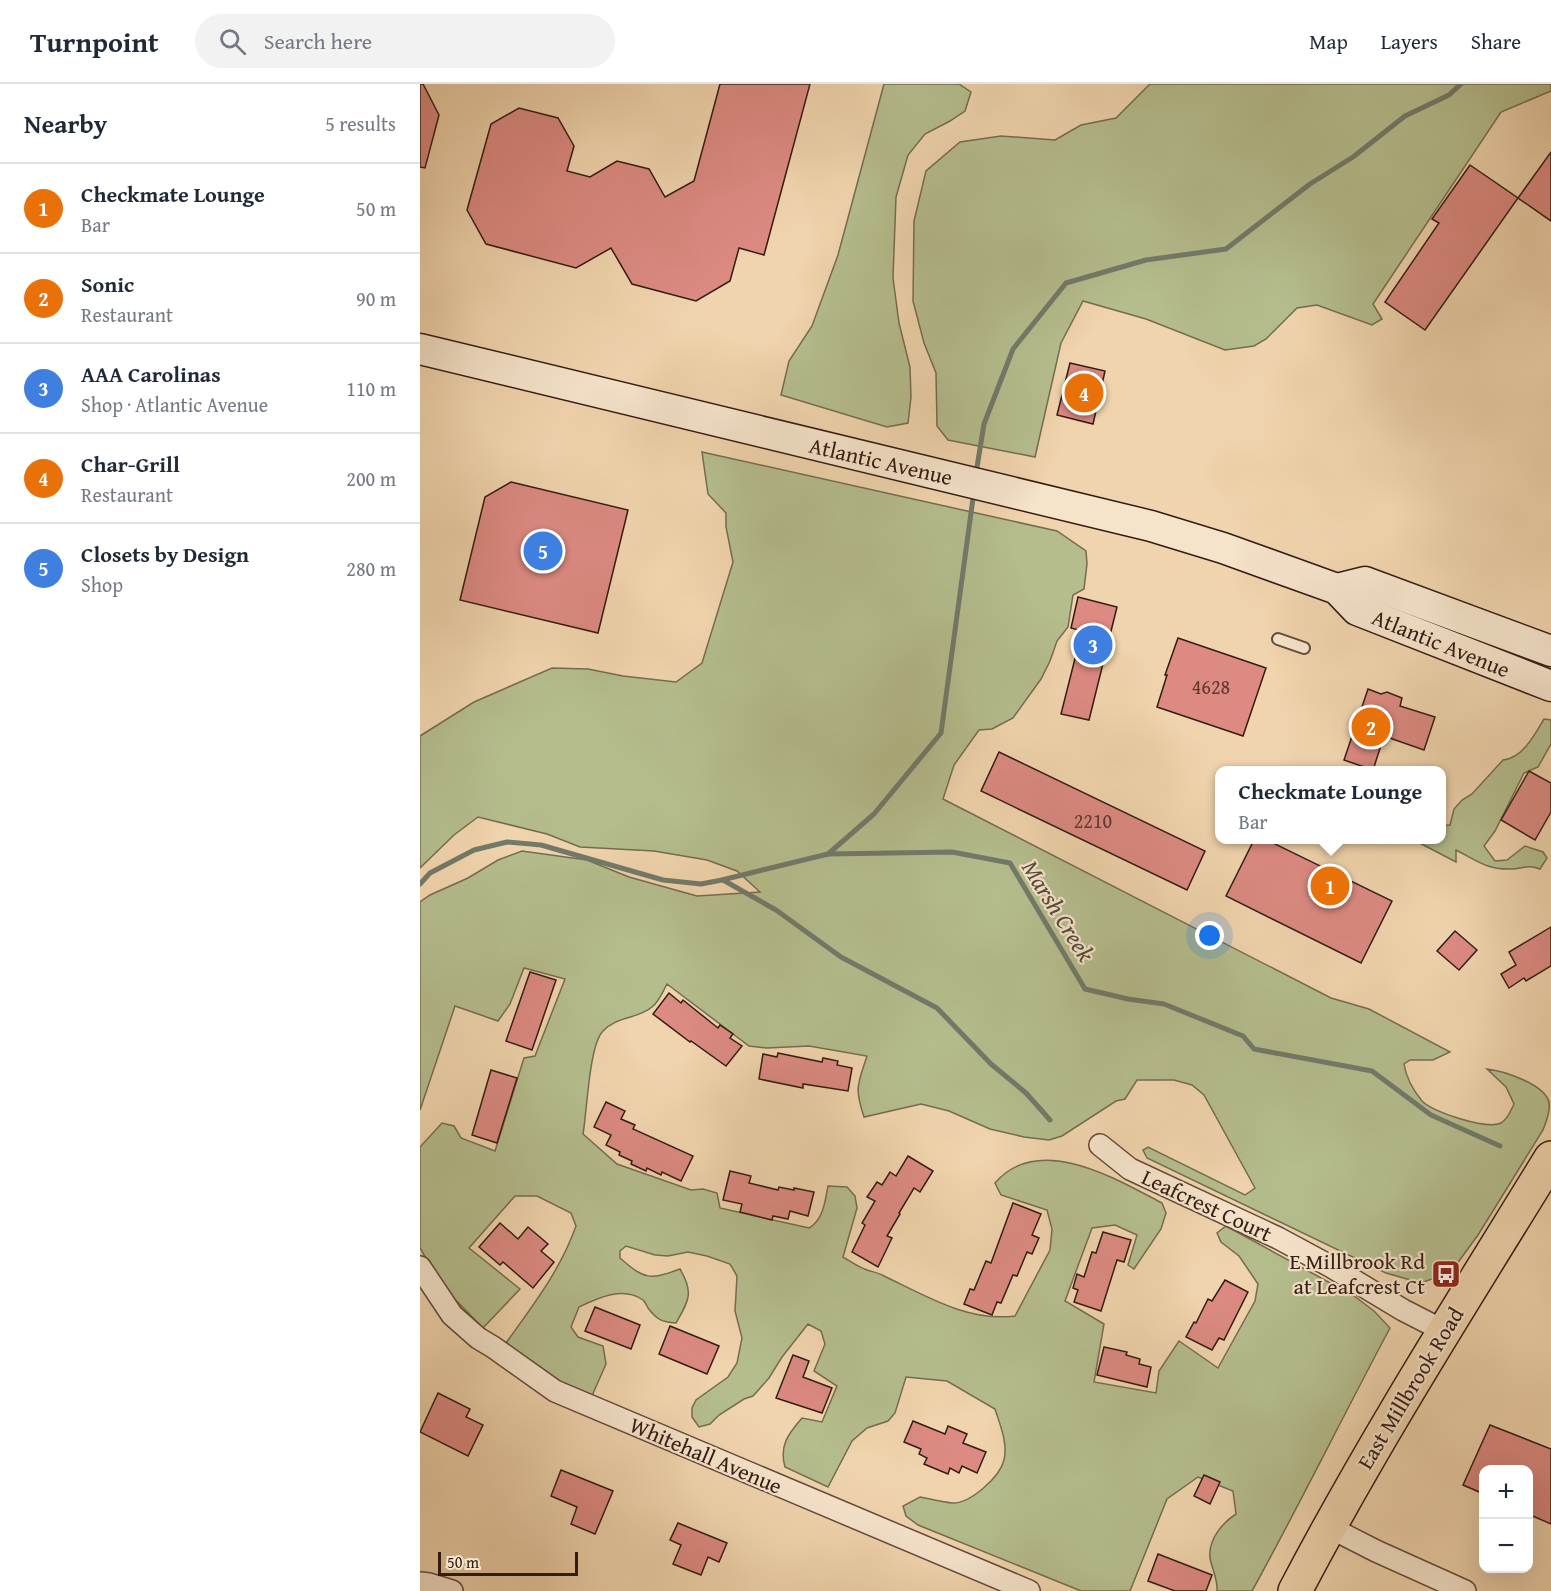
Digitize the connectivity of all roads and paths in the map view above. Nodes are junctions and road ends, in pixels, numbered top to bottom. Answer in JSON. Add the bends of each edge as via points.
{"nodes":[{"id":1,"x":420,"y":349,"type":"edge"},
{"id":2,"x":1337,"y":589,"type":"junction"},
{"id":3,"x":1278,"y":639,"type":"dead end"},
{"id":4,"x":1304,"y":648,"type":"dead end"},
{"id":5,"x":1551,"y":651,"type":"edge"},
{"id":6,"x":1551,"y":686,"type":"edge"},
{"id":7,"x":1100,"y":1145,"type":"dead end"},
{"id":8,"x":1551,"y":1158,"type":"edge"},
{"id":9,"x":420,"y":1268,"type":"edge"},
{"id":10,"x":1444,"y":1331,"type":"junction"},
{"id":11,"x":1329,"y":1527,"type":"junction"},
{"id":12,"x":420,"y":1583,"type":"edge"},
{"id":13,"x":453,"y":1591,"type":"edge"},
{"id":14,"x":1029,"y":1591,"type":"edge"},
{"id":15,"x":1295,"y":1591,"type":"edge"},
{"id":16,"x":1465,"y":1591,"type":"edge"}],
"edges":[{"from":1,"to":2,"type":"main road","name":"Atlantic Avenue","via":[[1151,526]]},
{"from":2,"to":5,"type":"main road","name":"Atlantic Avenue","via":[[1365,582]]},
{"from":2,"to":6,"type":"main road","name":"Atlantic Avenue","via":[[1357,610]]},
{"from":3,"to":4,"type":"lane"},
{"from":7,"to":10,"type":"street","name":"Leafcrest Court","via":[[1130,1169],[1278,1238]]},
{"from":8,"to":10,"type":"main road","name":"East Millbrook Road"},
{"from":9,"to":14,"type":"street","name":"Whitehall Avenue","via":[[452,1315],[478,1338],[555,1391]]},
{"from":10,"to":11,"type":"main road","name":"East Millbrook Road"},
{"from":11,"to":15,"type":"main road","name":"East Millbrook Road"},
{"from":11,"to":16,"type":"street"},
{"from":12,"to":13,"type":"street"}]}
